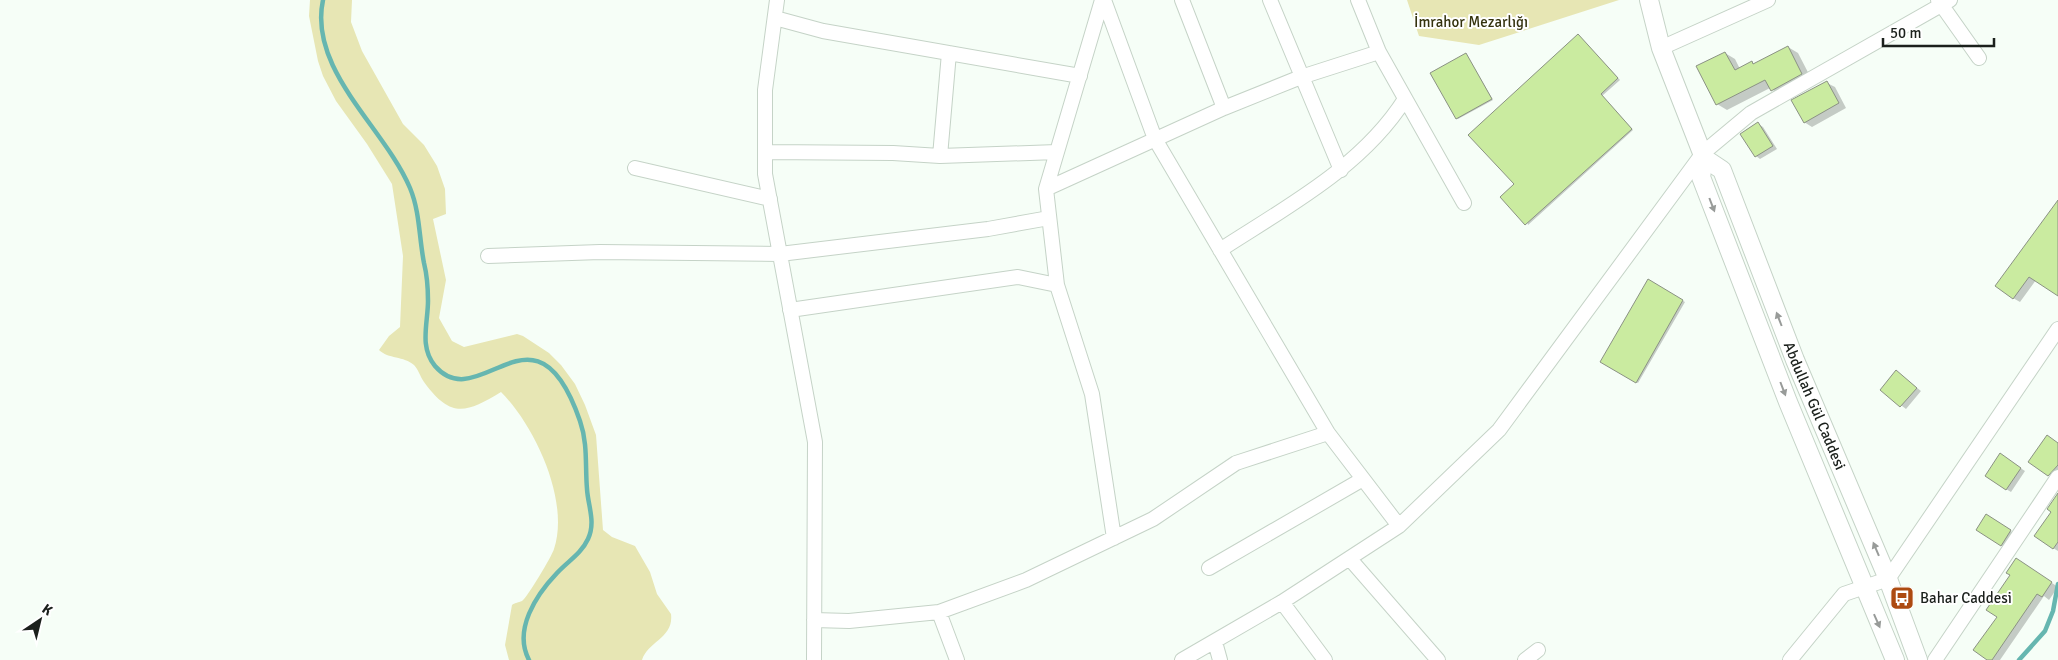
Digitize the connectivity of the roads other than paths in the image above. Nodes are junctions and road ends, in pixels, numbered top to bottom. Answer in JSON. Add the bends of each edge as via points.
{"nodes":[{"id":1,"x":777,"y":0,"type":"edge"},
{"id":2,"x":1103,"y":0,"type":"edge"},
{"id":3,"x":1182,"y":0,"type":"edge"},
{"id":4,"x":1270,"y":0,"type":"edge"},
{"id":5,"x":1358,"y":0,"type":"edge"},
{"id":6,"x":1649,"y":0,"type":"edge"},
{"id":7,"x":1768,"y":0,"type":"edge"},
{"id":8,"x":1943,"y":2,"type":"edge"},
{"id":9,"x":775,"y":18,"type":"junction"},
{"id":10,"x":1660,"y":48,"type":"junction"},
{"id":11,"x":1379,"y":52,"type":"junction"},
{"id":12,"x":949,"y":54,"type":"junction"},
{"id":13,"x":1979,"y":58,"type":"dead end"},
{"id":14,"x":1080,"y":76,"type":"junction"},
{"id":15,"x":1301,"y":77,"type":"junction"},
{"id":16,"x":1405,"y":99,"type":"junction"},
{"id":17,"x":1224,"y":108,"type":"junction"},
{"id":18,"x":1155,"y":139,"type":"junction"},
{"id":19,"x":765,"y":152,"type":"junction"},
{"id":20,"x":1057,"y":152,"type":"junction"},
{"id":21,"x":940,"y":156,"type":"junction"},
{"id":22,"x":1704,"y":156,"type":"junction"},
{"id":23,"x":635,"y":168,"type":"dead end"},
{"id":24,"x":1341,"y":170,"type":"junction"},
{"id":25,"x":1046,"y":189,"type":"junction"},
{"id":26,"x":770,"y":199,"type":"junction"},
{"id":27,"x":1464,"y":203,"type":"dead end"},
{"id":28,"x":1049,"y":218,"type":"junction"},
{"id":29,"x":1220,"y":250,"type":"junction"},
{"id":30,"x":780,"y":254,"type":"junction"},
{"id":31,"x":488,"y":256,"type":"dead end"},
{"id":32,"x":1057,"y":285,"type":"junction"},
{"id":33,"x":790,"y":310,"type":"junction"},
{"id":34,"x":2058,"y":329,"type":"edge"},
{"id":35,"x":1328,"y":433,"type":"junction"},
{"id":36,"x":2058,"y":477,"type":"edge"},
{"id":37,"x":1363,"y":479,"type":"junction"},
{"id":38,"x":1399,"y":526,"type":"junction"},
{"id":39,"x":1114,"y":538,"type":"junction"},
{"id":40,"x":1350,"y":558,"type":"junction"},
{"id":41,"x":1209,"y":568,"type":"dead end"},
{"id":42,"x":1888,"y":579,"type":"junction"},
{"id":43,"x":1864,"y":588,"type":"junction"},
{"id":44,"x":1282,"y":602,"type":"junction"},
{"id":45,"x":940,"y":612,"type":"junction"},
{"id":46,"x":814,"y":620,"type":"junction"},
{"id":47,"x":1215,"y":642,"type":"junction"},
{"id":48,"x":1538,"y":650,"type":"dead end"},
{"id":49,"x":814,"y":660,"type":"edge"},
{"id":50,"x":957,"y":660,"type":"edge"},
{"id":51,"x":1182,"y":660,"type":"edge"},
{"id":52,"x":1220,"y":660,"type":"edge"},
{"id":53,"x":1325,"y":660,"type":"edge"},
{"id":54,"x":1438,"y":660,"type":"edge"},
{"id":55,"x":1525,"y":660,"type":"edge"},
{"id":56,"x":1790,"y":660,"type":"edge"},
{"id":57,"x":1895,"y":660,"type":"edge"},
{"id":58,"x":1918,"y":660,"type":"edge"},
{"id":59,"x":1935,"y":660,"type":"edge"}],
"edges":[{"from":1,"to":9,"type":"street"},
{"from":2,"to":14,"type":"street"},
{"from":2,"to":18,"type":"street"},
{"from":3,"to":17,"type":"street"},
{"from":4,"to":15,"type":"street"},
{"from":5,"to":11,"type":"street"},
{"from":6,"to":10,"type":"street","name":"Abdullah Gül Caddesi"},
{"from":7,"to":10,"type":"street"},
{"from":8,"to":13,"type":"street"},
{"from":8,"to":22,"type":"street","via":[[1751,113]]},
{"from":9,"to":12,"type":"street","via":[[823,31]]},
{"from":9,"to":19,"type":"street","via":[[765,90]]},
{"from":10,"to":22,"type":"street","name":"Abdullah Gül Caddesi"},
{"from":11,"to":15,"type":"street"},
{"from":11,"to":16,"type":"street"},
{"from":12,"to":14,"type":"street"},
{"from":12,"to":21,"type":"street"},
{"from":14,"to":20,"type":"street"},
{"from":15,"to":17,"type":"street"},
{"from":15,"to":24,"type":"street"},
{"from":16,"to":24,"type":"street","via":[[1392,120]]},
{"from":16,"to":27,"type":"street"},
{"from":17,"to":18,"type":"street"},
{"from":18,"to":25,"type":"street"},
{"from":18,"to":29,"type":"street"},
{"from":19,"to":21,"type":"street"},
{"from":19,"to":26,"type":"street"},
{"from":20,"to":21,"type":"street"},
{"from":20,"to":25,"type":"street"},
{"from":22,"to":38,"type":"street","via":[[1499,430]]},
{"from":42,"to":22,"type":"street","name":"Abdullah Gül Caddesi","one_way":true,"via":[[1795,360],[1722,170]]},
{"from":22,"to":43,"type":"street","name":"Abdullah Gül Caddesi","one_way":true,"via":[[1701,177]]},
{"from":23,"to":26,"type":"street"},
{"from":24,"to":29,"type":"street"},
{"from":25,"to":28,"type":"street"},
{"from":26,"to":30,"type":"street"},
{"from":28,"to":30,"type":"street","via":[[988,229]]},
{"from":28,"to":32,"type":"street"},
{"from":29,"to":35,"type":"street"},
{"from":30,"to":31,"type":"street","via":[[600,252]]},
{"from":30,"to":33,"type":"street"},
{"from":32,"to":33,"type":"street","via":[[1018,277]]},
{"from":32,"to":39,"type":"street","via":[[1092,394]]},
{"from":33,"to":46,"type":"street","via":[[815,442]]},
{"from":34,"to":42,"type":"street"},
{"from":35,"to":37,"type":"street"},
{"from":35,"to":39,"type":"street","via":[[1236,463],[1153,519]]},
{"from":36,"to":59,"type":"street"},
{"from":37,"to":38,"type":"street"},
{"from":37,"to":41,"type":"street"},
{"from":38,"to":40,"type":"street"},
{"from":39,"to":45,"type":"street","via":[[1026,580]]},
{"from":40,"to":44,"type":"street"},
{"from":40,"to":54,"type":"street"},
{"from":42,"to":43,"type":"street"},
{"from":42,"to":58,"type":"street","name":"Abdullah Gül Caddesi"},
{"from":43,"to":56,"type":"street","via":[[1844,594]]},
{"from":43,"to":57,"type":"street","name":"Abdullah Gül Caddesi","one_way":true},
{"from":44,"to":47,"type":"street"},
{"from":44,"to":53,"type":"street"},
{"from":45,"to":46,"type":"street","via":[[848,621]]},
{"from":45,"to":50,"type":"street"},
{"from":46,"to":49,"type":"street"},
{"from":47,"to":51,"type":"street"},
{"from":47,"to":52,"type":"street"},
{"from":48,"to":55,"type":"street"}]}
